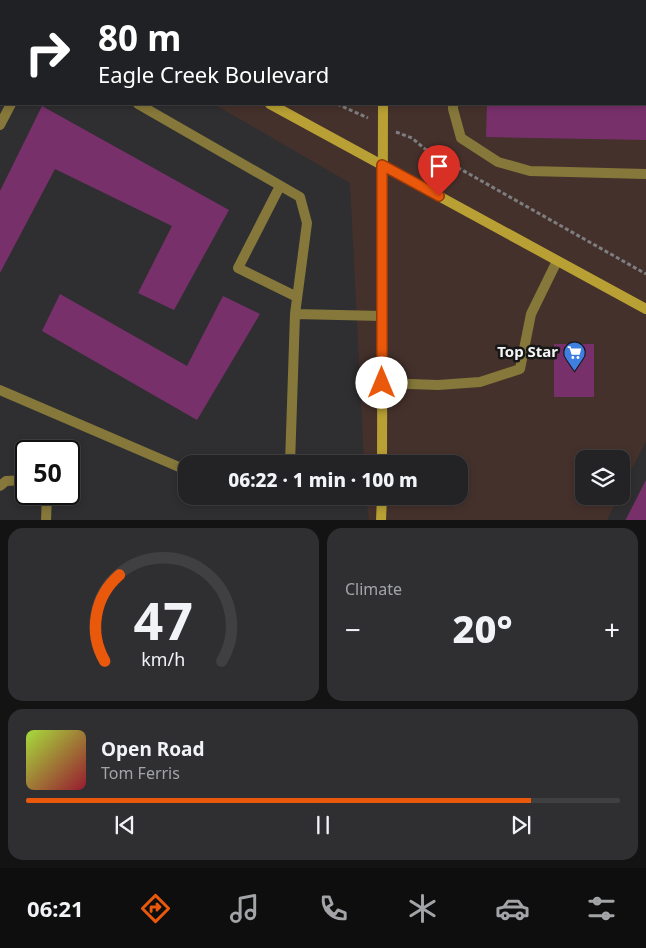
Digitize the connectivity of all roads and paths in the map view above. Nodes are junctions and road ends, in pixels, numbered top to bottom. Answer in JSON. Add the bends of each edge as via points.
{"nodes":[{"id":1,"x":10,"y":105,"type":"edge"},
{"id":2,"x":272,"y":105,"type":"edge"},
{"id":3,"x":339,"y":105,"type":"edge"},
{"id":4,"x":383,"y":105,"type":"edge"},
{"id":5,"x":453,"y":105,"type":"edge"},
{"id":6,"x":151,"y":107,"type":"edge"},
{"id":7,"x":0,"y":125,"type":"edge"},
{"id":8,"x":383,"y":126,"type":"junction"},
{"id":9,"x":382,"y":165,"type":"junction"},
{"id":10,"x":646,"y":174,"type":"edge"},
{"id":11,"x":280,"y":186,"type":"junction"},
{"id":12,"x":558,"y":261,"type":"junction"},
{"id":13,"x":646,"y":274,"type":"edge"},
{"id":14,"x":297,"y":297,"type":"junction"},
{"id":15,"x":646,"y":309,"type":"edge"},
{"id":16,"x":295,"y":314,"type":"junction"},
{"id":17,"x":382,"y":316,"type":"junction"},
{"id":18,"x":382,"y":383,"type":"junction"},
{"id":19,"x":0,"y":390,"type":"edge"},
{"id":20,"x":290,"y":455,"type":"edge"},
{"id":21,"x":382,"y":455,"type":"edge"},
{"id":22,"x":178,"y":467,"type":"edge"},
{"id":23,"x":15,"y":481,"type":"edge"},
{"id":24,"x":0,"y":486,"type":"edge"},
{"id":25,"x":46,"y":505,"type":"edge"},
{"id":26,"x":382,"y":505,"type":"edge"},
{"id":27,"x":46,"y":520,"type":"edge"},
{"id":28,"x":382,"y":520,"type":"edge"}],
"edges":[{"from":1,"to":7,"type":"lane"},
{"from":2,"to":9,"type":"street"},
{"from":3,"to":8,"type":"path"},
{"from":4,"to":8,"type":"street"},
{"from":5,"to":10,"type":"lane","via":[[461,138],[498,162],[530,171]]},
{"from":6,"to":11,"type":"lane"},
{"from":8,"to":9,"type":"street"},
{"from":8,"to":13,"type":"path","via":[[412,138],[425,149]]},
{"from":9,"to":12,"type":"street"},
{"from":9,"to":17,"type":"street"},
{"from":11,"to":14,"type":"lane","via":[[300,197],[307,223]]},
{"from":11,"to":14,"type":"lane","via":[[238,268]]},
{"from":12,"to":15,"type":"street"},
{"from":12,"to":18,"type":"lane","via":[[531,314],[520,369],[480,382],[438,385]]},
{"from":14,"to":16,"type":"lane"},
{"from":16,"to":17,"type":"lane"},
{"from":16,"to":20,"type":"lane"},
{"from":17,"to":18,"type":"street"},
{"from":18,"to":21,"type":"street"},
{"from":19,"to":22,"type":"lane"},
{"from":23,"to":24,"type":"lane","via":[[6,481]]},
{"from":25,"to":27,"type":"lane"},
{"from":26,"to":28,"type":"street"}]}
